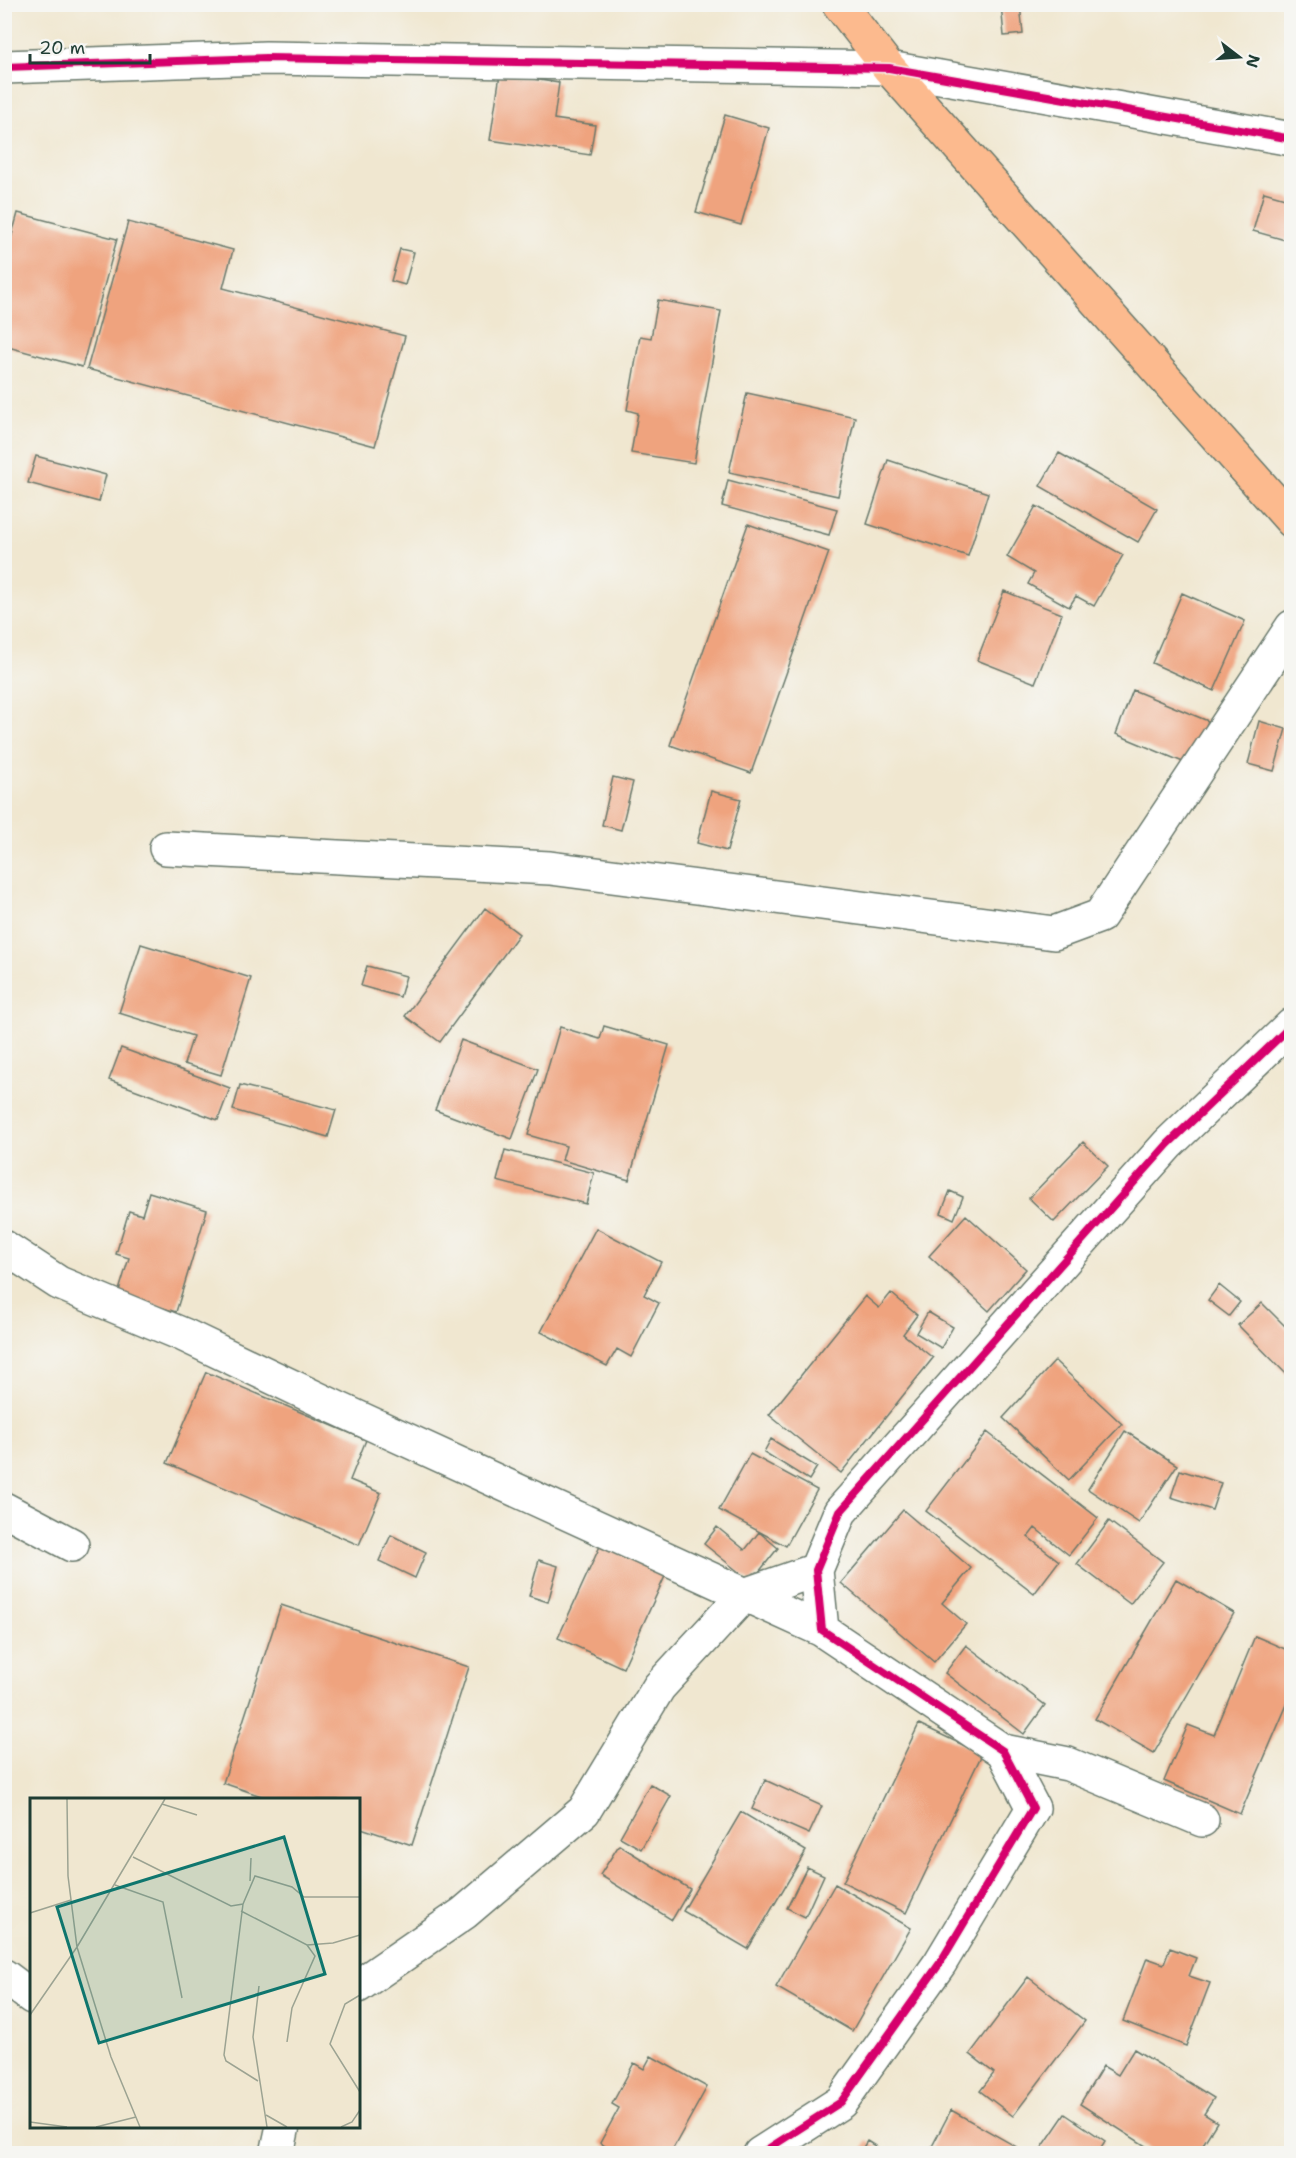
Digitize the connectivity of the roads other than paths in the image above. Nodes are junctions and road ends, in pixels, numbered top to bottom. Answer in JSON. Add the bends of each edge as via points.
{"nodes":[{"id":1,"x":839,"y":4,"type":"edge"},
{"id":2,"x":4,"y":67,"type":"edge"},
{"id":3,"x":889,"y":68,"type":"junction"},
{"id":4,"x":1292,"y":139,"type":"edge"},
{"id":5,"x":1292,"y":521,"type":"edge"},
{"id":6,"x":1292,"y":627,"type":"edge"},
{"id":7,"x":166,"y":848,"type":"dead end"},
{"id":8,"x":1292,"y":1025,"type":"edge"},
{"id":9,"x":4,"y":1247,"type":"edge"},
{"id":10,"x":4,"y":1509,"type":"edge"},
{"id":11,"x":72,"y":1545,"type":"dead end"},
{"id":12,"x":816,"y":1570,"type":"junction"},
{"id":13,"x":744,"y":1595,"type":"junction"},
{"id":14,"x":822,"y":1630,"type":"junction"},
{"id":15,"x":1003,"y":1751,"type":"junction"},
{"id":16,"x":1202,"y":1820,"type":"dead end"},
{"id":17,"x":4,"y":1976,"type":"edge"},
{"id":18,"x":360,"y":1985,"type":"edge"},
{"id":19,"x":30,"y":1996,"type":"edge"},
{"id":20,"x":283,"y":2128,"type":"edge"},
{"id":21,"x":277,"y":2154,"type":"edge"},
{"id":22,"x":760,"y":2154,"type":"edge"}],
"edges":[{"from":1,"to":3,"type":"main road"},
{"from":2,"to":3,"type":"street","via":[[266,58]]},
{"from":3,"to":4,"type":"street"},
{"from":3,"to":5,"type":"main road"},
{"from":6,"to":7,"type":"street","via":[[1100,916],[1054,933],[550,868]]},
{"from":8,"to":12,"type":"street","via":[[1168,1144],[840,1512]]},
{"from":9,"to":13,"type":"street","via":[[59,1283],[184,1335]]},
{"from":10,"to":11,"type":"street"},
{"from":12,"to":13,"type":"street"},
{"from":12,"to":14,"type":"street"},
{"from":13,"to":14,"type":"street"},
{"from":13,"to":18,"type":"street","via":[[659,1686],[584,1811],[464,1913]]},
{"from":14,"to":15,"type":"street"},
{"from":15,"to":16,"type":"street","via":[[1068,1764]]},
{"from":15,"to":22,"type":"street","via":[[1033,1808],[940,1963],[841,2102]]},
{"from":17,"to":19,"type":"street"},
{"from":20,"to":21,"type":"street"}]}
